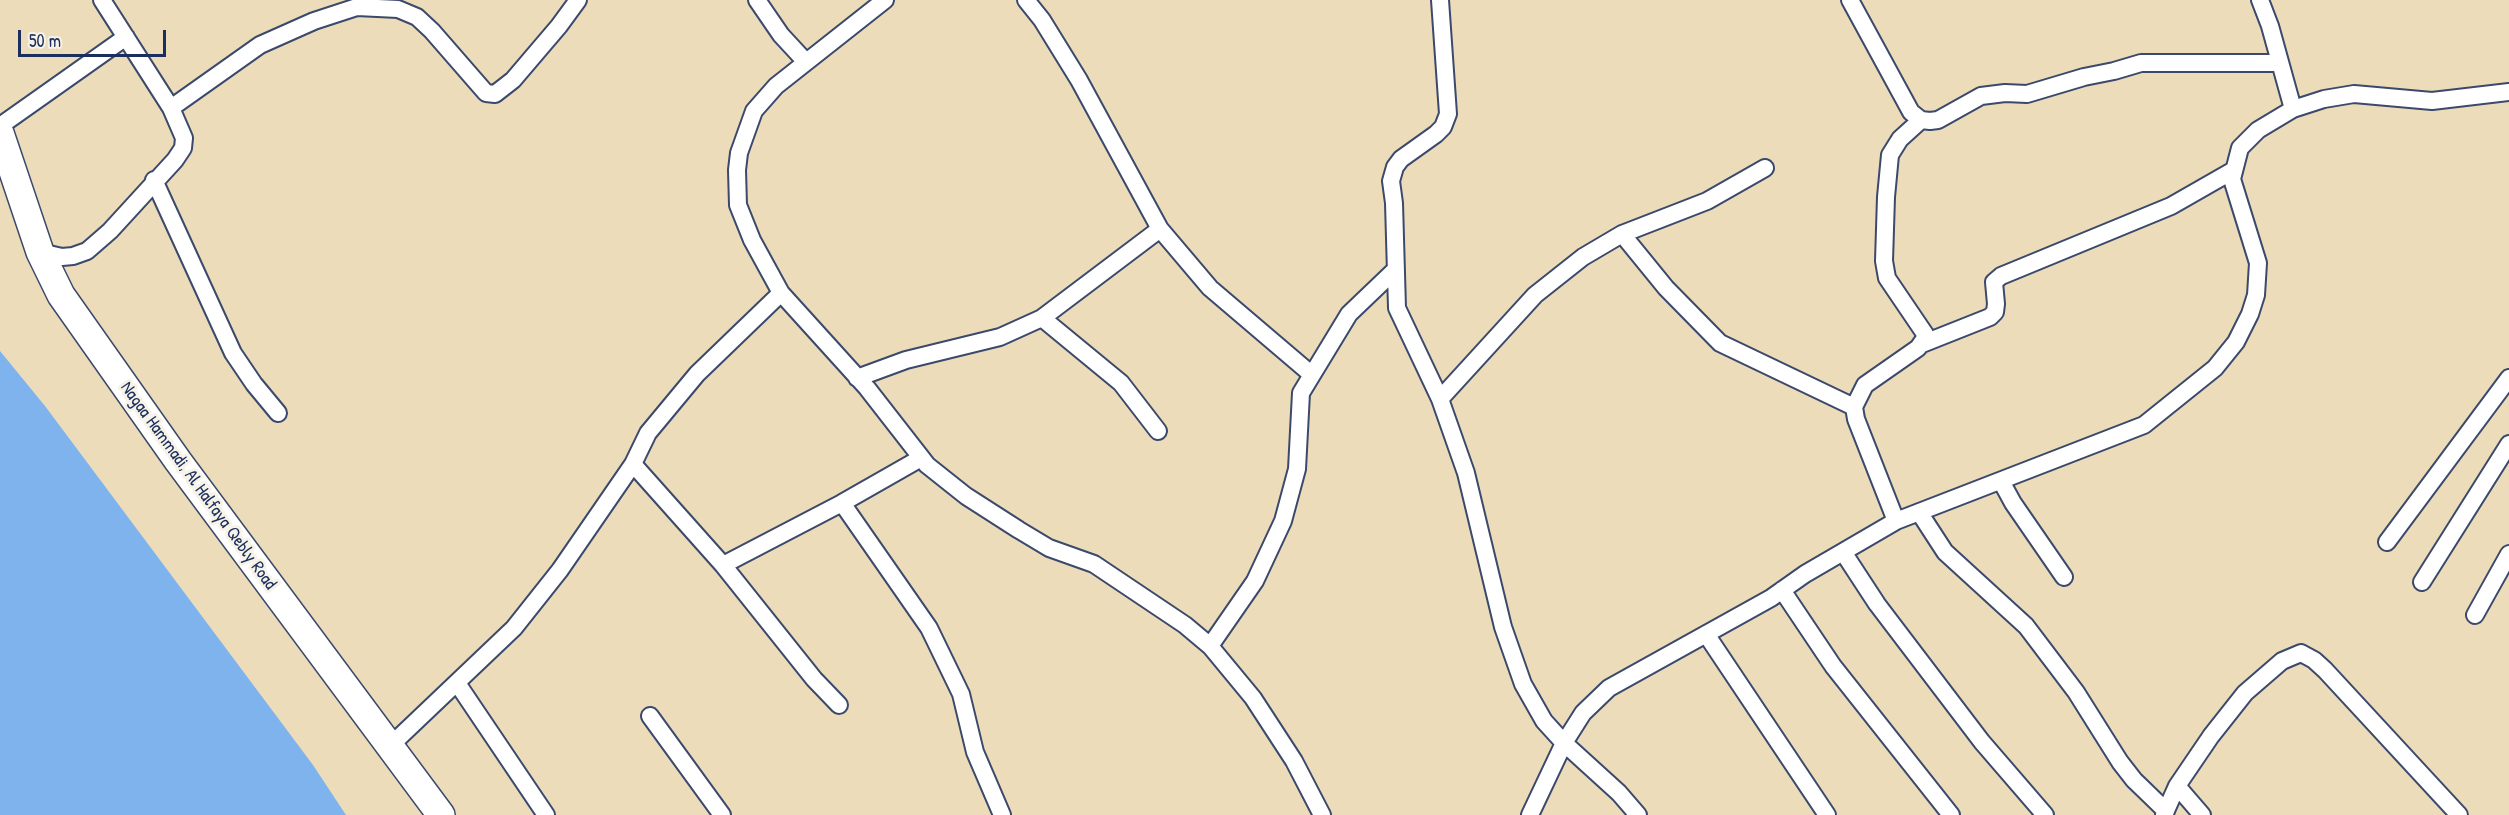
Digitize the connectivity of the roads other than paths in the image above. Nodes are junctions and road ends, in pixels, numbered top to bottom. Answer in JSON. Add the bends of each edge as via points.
{"nodes":[{"id":1,"x":102,"y":0,"type":"edge"},
{"id":2,"x":578,"y":0,"type":"edge"},
{"id":3,"x":757,"y":0,"type":"edge"},
{"id":4,"x":885,"y":0,"type":"edge"},
{"id":5,"x":1026,"y":0,"type":"edge"},
{"id":6,"x":1440,"y":0,"type":"edge"},
{"id":7,"x":1850,"y":0,"type":"edge"},
{"id":8,"x":2260,"y":0,"type":"edge"},
{"id":9,"x":362,"y":4,"type":"edge"},
{"id":10,"x":126,"y":37,"type":"junction"},
{"id":11,"x":806,"y":62,"type":"junction"},
{"id":12,"x":2280,"y":63,"type":"junction"},
{"id":13,"x":2509,"y":92,"type":"edge"},
{"id":14,"x":171,"y":108,"type":"junction"},
{"id":15,"x":2293,"y":109,"type":"junction"},
{"id":16,"x":1921,"y":120,"type":"junction"},
{"id":17,"x":0,"y":126,"type":"edge"},
{"id":18,"x":0,"y":133,"type":"edge"},
{"id":19,"x":1765,"y":168,"type":"dead end"},
{"id":20,"x":2234,"y":170,"type":"junction"},
{"id":21,"x":154,"y":180,"type":"junction"},
{"id":22,"x":1160,"y":229,"type":"junction"},
{"id":23,"x":1622,"y":234,"type":"junction"},
{"id":24,"x":40,"y":252,"type":"junction"},
{"id":25,"x":1395,"y":270,"type":"junction"},
{"id":26,"x":781,"y":293,"type":"junction"},
{"id":27,"x":1041,"y":318,"type":"junction"},
{"id":28,"x":1922,"y":344,"type":"junction"},
{"id":29,"x":1311,"y":374,"type":"junction"},
{"id":30,"x":857,"y":378,"type":"junction"},
{"id":31,"x":2509,"y":378,"type":"edge"},
{"id":32,"x":1440,"y":399,"type":"junction"},
{"id":33,"x":1854,"y":407,"type":"junction"},
{"id":34,"x":278,"y":413,"type":"dead end"},
{"id":35,"x":1158,"y":431,"type":"dead end"},
{"id":36,"x":2509,"y":444,"type":"edge"},
{"id":37,"x":921,"y":458,"type":"junction"},
{"id":38,"x":633,"y":464,"type":"junction"},
{"id":39,"x":2001,"y":481,"type":"junction"},
{"id":40,"x":842,"y":503,"type":"junction"},
{"id":41,"x":1919,"y":512,"type":"junction"},
{"id":42,"x":1896,"y":521,"type":"junction"},
{"id":43,"x":2387,"y":542,"type":"dead end"},
{"id":44,"x":1843,"y":552,"type":"junction"},
{"id":45,"x":2509,"y":554,"type":"edge"},
{"id":46,"x":723,"y":565,"type":"junction"},
{"id":47,"x":2064,"y":577,"type":"dead end"},
{"id":48,"x":2422,"y":582,"type":"dead end"},
{"id":49,"x":1782,"y":590,"type":"junction"},
{"id":50,"x":2475,"y":615,"type":"dead end"},
{"id":51,"x":1706,"y":634,"type":"junction"},
{"id":52,"x":1210,"y":646,"type":"junction"},
{"id":53,"x":457,"y":683,"type":"junction"},
{"id":54,"x":839,"y":705,"type":"dead end"},
{"id":55,"x":650,"y":716,"type":"dead end"},
{"id":56,"x":1564,"y":743,"type":"junction"},
{"id":57,"x":390,"y":746,"type":"junction"},
{"id":58,"x":2177,"y":786,"type":"junction"},
{"id":59,"x":2165,"y":813,"type":"edge"},
{"id":60,"x":441,"y":815,"type":"edge"},
{"id":61,"x":546,"y":815,"type":"edge"},
{"id":62,"x":722,"y":815,"type":"edge"},
{"id":63,"x":1002,"y":815,"type":"edge"},
{"id":64,"x":1322,"y":815,"type":"edge"},
{"id":65,"x":1530,"y":815,"type":"edge"},
{"id":66,"x":1638,"y":815,"type":"edge"},
{"id":67,"x":1827,"y":815,"type":"edge"},
{"id":68,"x":1951,"y":815,"type":"edge"},
{"id":69,"x":2045,"y":815,"type":"edge"},
{"id":70,"x":2202,"y":815,"type":"edge"},
{"id":71,"x":2459,"y":815,"type":"edge"}],
"edges":[{"from":1,"to":10,"type":"street"},
{"from":2,"to":9,"type":"street","via":[[513,80],[495,94],[489,94],[417,17],[398,9]]},
{"from":3,"to":11,"type":"street"},
{"from":4,"to":11,"type":"street"},
{"from":5,"to":22,"type":"street","via":[[1079,80]]},
{"from":6,"to":25,"type":"street","via":[[1448,118],[1436,134],[1395,167],[1391,181]]},
{"from":7,"to":16,"type":"street","via":[[1911,112]]},
{"from":8,"to":12,"type":"street"},
{"from":9,"to":14,"type":"street","via":[[260,45]]},
{"from":10,"to":14,"type":"street"},
{"from":10,"to":17,"type":"street"},
{"from":11,"to":26,"type":"street","via":[[776,86],[754,111],[737,170],[738,205]]},
{"from":12,"to":15,"type":"street"},
{"from":12,"to":16,"type":"street","via":[[2141,63],[2027,94],[1992,93],[1938,120]]},
{"from":13,"to":15,"type":"street","via":[[2432,101],[2354,94]]},
{"from":14,"to":21,"type":"street","via":[[184,138],[183,148]]},
{"from":15,"to":20,"type":"street","via":[[2258,130],[2240,148]]},
{"from":16,"to":28,"type":"street","via":[[1900,139],[1890,155],[1884,261],[1887,278],[1925,334]]},
{"from":18,"to":24,"type":"main road","name":"Nagaa Hammadi, Al Halfaya Qebly Road"},
{"from":19,"to":23,"type":"street","via":[[1707,201]]},
{"from":20,"to":28,"type":"street","via":[[2171,206],[2001,276],[1994,282],[1996,304],[1990,317]]},
{"from":20,"to":39,"type":"street","via":[[2235,192],[2258,263],[2256,294],[2236,342],[2215,368],[2144,425]]},
{"from":21,"to":24,"type":"street","via":[[110,231],[87,251],[62,257]]},
{"from":21,"to":34,"type":"street","via":[[233,353]]},
{"from":22,"to":27,"type":"street"},
{"from":22,"to":29,"type":"street","via":[[1210,288]]},
{"from":23,"to":32,"type":"street","via":[[1544,287]]},
{"from":23,"to":33,"type":"street","via":[[1717,341]]},
{"from":24,"to":57,"type":"main road","name":"Nagaa Hammadi, Al Halfaya Qebly Road","via":[[61,295],[171,451]]},
{"from":25,"to":29,"type":"street","via":[[1349,314]]},
{"from":25,"to":32,"type":"street","via":[[1397,308]]},
{"from":26,"to":30,"type":"street"},
{"from":26,"to":38,"type":"street","via":[[697,374],[648,433]]},
{"from":27,"to":30,"type":"street","via":[[1000,337],[906,360]]},
{"from":27,"to":35,"type":"street","via":[[1120,383]]},
{"from":28,"to":33,"type":"street","via":[[1864,385]]},
{"from":29,"to":52,"type":"street","via":[[1301,393],[1297,469],[1283,520],[1255,581]]},
{"from":30,"to":37,"type":"street"},
{"from":31,"to":43,"type":"street"},
{"from":32,"to":56,"type":"street","via":[[1466,473],[1500,616],[1520,675],[1544,721]]},
{"from":33,"to":42,"type":"street"},
{"from":36,"to":48,"type":"street"},
{"from":37,"to":40,"type":"street"},
{"from":37,"to":52,"type":"street","via":[[966,496],[1049,548],[1094,564]]},
{"from":38,"to":46,"type":"street"},
{"from":38,"to":53,"type":"street","via":[[560,570],[520,620]]},
{"from":39,"to":41,"type":"street"},
{"from":39,"to":47,"type":"street"},
{"from":40,"to":46,"type":"street"},
{"from":40,"to":63,"type":"street","via":[[929,628],[961,694],[975,752]]},
{"from":41,"to":42,"type":"street"},
{"from":41,"to":59,"type":"street","via":[[1946,552],[2032,634],[2076,692],[2133,780]]},
{"from":42,"to":44,"type":"street"},
{"from":44,"to":49,"type":"street"},
{"from":44,"to":69,"type":"street","via":[[1877,604],[1968,724]]},
{"from":45,"to":50,"type":"street"},
{"from":46,"to":54,"type":"street"},
{"from":49,"to":51,"type":"street"},
{"from":49,"to":68,"type":"street","via":[[1833,666]]},
{"from":51,"to":56,"type":"street","via":[[1609,688],[1583,713]]},
{"from":51,"to":67,"type":"street"},
{"from":52,"to":64,"type":"street","via":[[1253,698],[1294,761]]},
{"from":53,"to":57,"type":"street"},
{"from":53,"to":61,"type":"street"},
{"from":55,"to":62,"type":"street"},
{"from":56,"to":65,"type":"street"},
{"from":56,"to":66,"type":"street"},
{"from":57,"to":60,"type":"main road","name":"Nagaa Hammadi, Al Halfaya Qebly Road"},
{"from":58,"to":59,"type":"street"},
{"from":58,"to":70,"type":"street"},
{"from":58,"to":71,"type":"street","via":[[2245,693],[2282,661],[2301,653],[2325,670]]}]}
